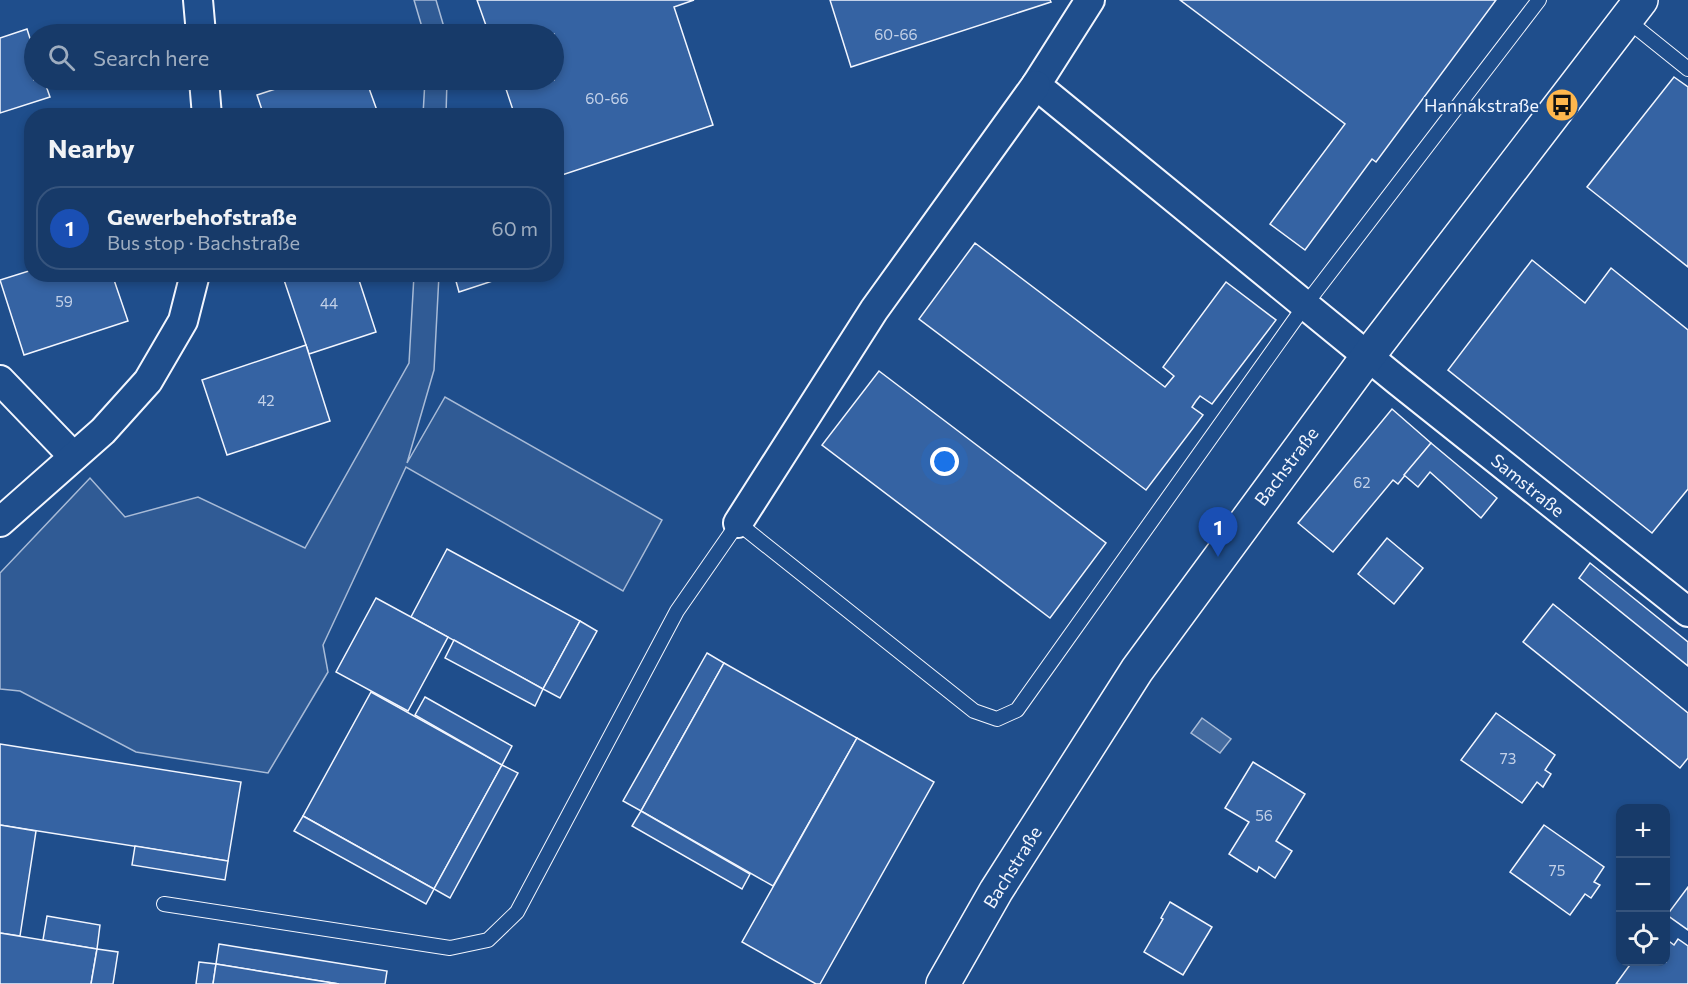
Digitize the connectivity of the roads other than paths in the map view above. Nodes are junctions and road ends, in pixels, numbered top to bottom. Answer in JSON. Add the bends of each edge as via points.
{"nodes":[{"id":1,"x":198,"y":0,"type":"edge"},
{"id":2,"x":1090,"y":0,"type":"edge"},
{"id":3,"x":1539,"y":0,"type":"edge"},
{"id":4,"x":1634,"y":10,"type":"edge"},
{"id":5,"x":200,"y":24,"type":"edge"},
{"id":6,"x":1688,"y":69,"type":"edge"},
{"id":7,"x":1036,"y":86,"type":"junction"},
{"id":8,"x":205,"y":90,"type":"edge"},
{"id":9,"x":206,"y":108,"type":"edge"},
{"id":10,"x":193,"y":282,"type":"edge"},
{"id":11,"x":1306,"y":304,"type":"junction"},
{"id":12,"x":1368,"y":356,"type":"junction"},
{"id":13,"x":0,"y":380,"type":"edge"},
{"id":14,"x":73,"y":456,"type":"junction"},
{"id":15,"x":0,"y":522,"type":"edge"},
{"id":16,"x":738,"y":523,"type":"junction"},
{"id":17,"x":1688,"y":612,"type":"edge"},
{"id":18,"x":164,"y":903,"type":"dead end"},
{"id":19,"x":943,"y":984,"type":"edge"}],
"edges":[{"from":1,"to":5,"type":"street"},
{"from":2,"to":7,"type":"street"},
{"from":3,"to":11,"type":"lane"},
{"from":4,"to":6,"type":"lane"},
{"from":4,"to":12,"type":"street","name":"Bachstraße"},
{"from":7,"to":11,"type":"street","name":"Samstraße"},
{"from":7,"to":16,"type":"street","via":[[874,310]]},
{"from":8,"to":9,"type":"street"},
{"from":10,"to":14,"type":"street","via":[[183,321],[148,381],[103,431]]},
{"from":11,"to":12,"type":"street","name":"Samstraße"},
{"from":11,"to":16,"type":"lane","via":[[1017,710],[997,719],[974,711]]},
{"from":12,"to":17,"type":"street","name":"Samstraße"},
{"from":12,"to":19,"type":"street","name":"Bachstraße","via":[[1137,670],[996,891]]},
{"from":13,"to":14,"type":"street"},
{"from":14,"to":15,"type":"street"},
{"from":16,"to":18,"type":"lane","via":[[677,611],[517,912],[488,940],[450,948]]}]}
